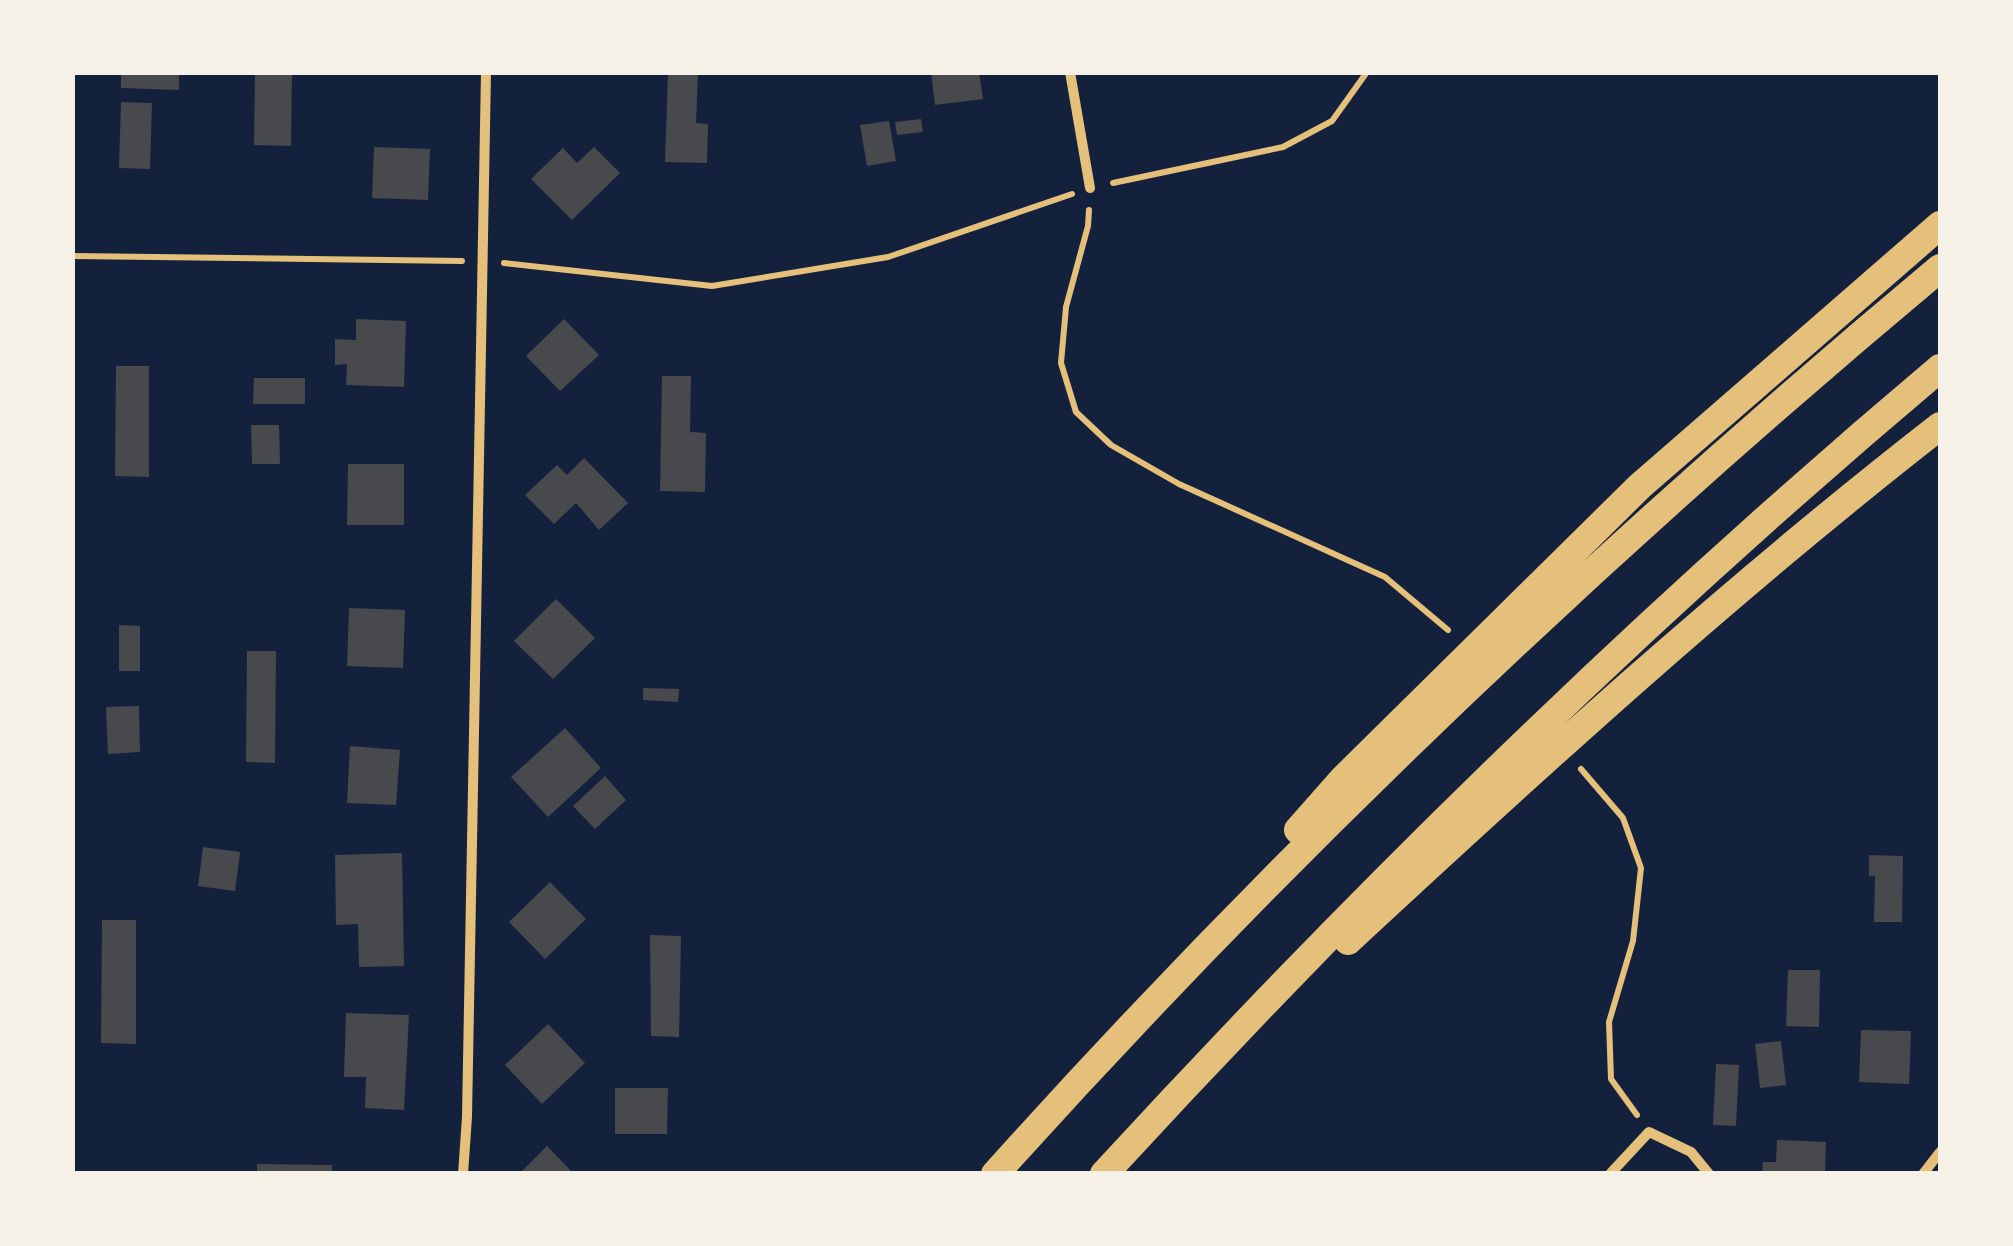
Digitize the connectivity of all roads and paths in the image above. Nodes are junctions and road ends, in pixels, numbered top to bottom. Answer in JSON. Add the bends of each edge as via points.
{"nodes":[{"id":1,"x":486,"y":72,"type":"edge"},
{"id":2,"x":1070,"y":72,"type":"edge"},
{"id":3,"x":1367,"y":72,"type":"edge"},
{"id":4,"x":1090,"y":188,"type":"junction"},
{"id":5,"x":1940,"y":225,"type":"edge"},
{"id":6,"x":72,"y":256,"type":"edge"},
{"id":7,"x":482,"y":261,"type":"junction"},
{"id":8,"x":1940,"y":268,"type":"edge"},
{"id":9,"x":1940,"y":368,"type":"edge"},
{"id":10,"x":1940,"y":426,"type":"edge"},
{"id":11,"x":1449,"y":630,"type":"dead end"},
{"id":12,"x":1579,"y":766,"type":"dead end"},
{"id":13,"x":1084,"y":1075,"type":"junction"},
{"id":14,"x":1649,"y":1132,"type":"junction"},
{"id":15,"x":1135,"y":1140,"type":"junction"},
{"id":16,"x":1940,"y":1152,"type":"edge"},
{"id":17,"x":463,"y":1174,"type":"edge"},
{"id":18,"x":995,"y":1174,"type":"edge"},
{"id":19,"x":1104,"y":1174,"type":"edge"},
{"id":20,"x":1610,"y":1174,"type":"edge"},
{"id":21,"x":1709,"y":1174,"type":"edge"},
{"id":22,"x":1922,"y":1174,"type":"edge"}],
"edges":[{"from":1,"to":7,"type":"street"},
{"from":2,"to":4,"type":"street"},
{"from":3,"to":4,"type":"path","via":[[1332,122],[1283,146]]},
{"from":4,"to":7,"type":"path","via":[[888,257],[712,286]]},
{"from":4,"to":11,"type":"path","via":[[1061,363],[1076,412],[1111,445],[1179,484],[1385,577]]},
{"from":5,"to":13,"type":"highway","via":[[1640,486],[1343,779]]},
{"from":6,"to":7,"type":"path"},
{"from":7,"to":17,"type":"street"},
{"from":8,"to":13,"type":"highway","via":[[1532,628],[1284,868]]},
{"from":9,"to":15,"type":"highway","via":[[1718,561],[1392,871]]},
{"from":10,"to":15,"type":"highway","via":[[1680,639]]},
{"from":12,"to":14,"type":"path","via":[[1624,818],[1642,868],[1632,942],[1609,1022],[1610,1079]]},
{"from":13,"to":18,"type":"highway"},
{"from":14,"to":20,"type":"street"},
{"from":14,"to":21,"type":"street","via":[[1691,1152]]},
{"from":15,"to":19,"type":"highway"},
{"from":16,"to":22,"type":"street"}]}
